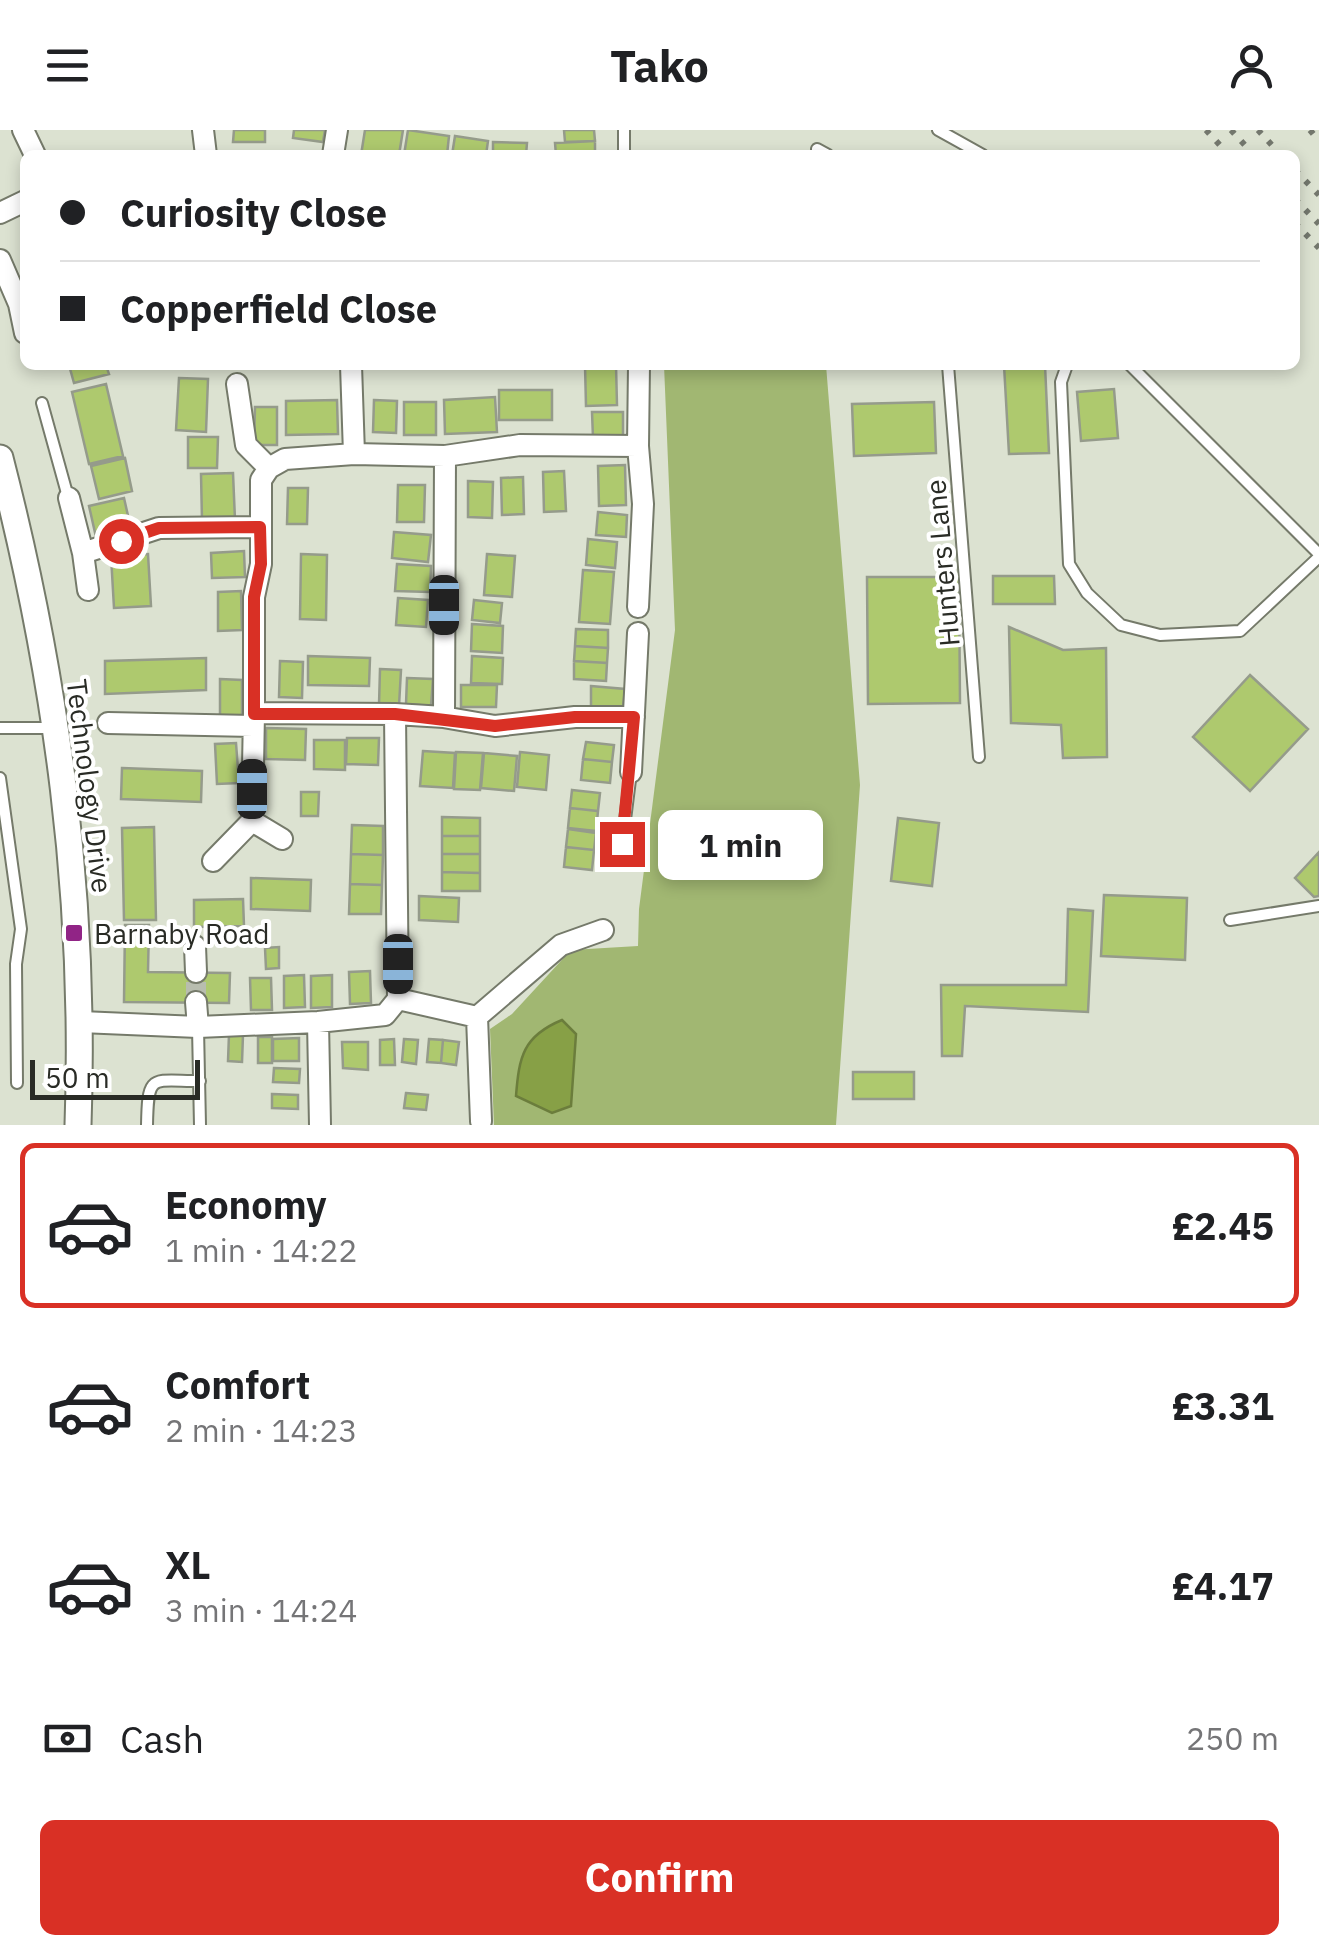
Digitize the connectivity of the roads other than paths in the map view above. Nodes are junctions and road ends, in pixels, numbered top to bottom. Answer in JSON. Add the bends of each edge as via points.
{"nodes":[{"id":1,"x":938,"y":130,"type":"edge"},
{"id":2,"x":974,"y":150,"type":"edge"},
{"id":3,"x":0,"y":260,"type":"edge"},
{"id":4,"x":20,"y":309,"type":"edge"},
{"id":5,"x":351,"y":370,"type":"edge"},
{"id":6,"x":640,"y":370,"type":"edge"},
{"id":7,"x":948,"y":370,"type":"edge"},
{"id":8,"x":1066,"y":370,"type":"edge"},
{"id":9,"x":1135,"y":370,"type":"edge"},
{"id":10,"x":237,"y":384,"type":"dead end"},
{"id":11,"x":42,"y":403,"type":"dead end"},
{"id":12,"x":638,"y":446,"type":"junction"},
{"id":13,"x":354,"y":454,"type":"junction"},
{"id":14,"x":445,"y":456,"type":"junction"},
{"id":15,"x":0,"y":458,"type":"edge"},
{"id":16,"x":270,"y":468,"type":"junction"},
{"id":17,"x":69,"y":498,"type":"joint"},
{"id":18,"x":260,"y":527,"type":"junction"},
{"id":19,"x":83,"y":553,"type":"junction"},
{"id":20,"x":1319,"y":556,"type":"edge"},
{"id":21,"x":88,"y":590,"type":"dead end"},
{"id":22,"x":638,"y":607,"type":"dead end"},
{"id":23,"x":638,"y":633,"type":"dead end"},
{"id":24,"x":395,"y":714,"type":"junction"},
{"id":25,"x":443,"y":717,"type":"junction"},
{"id":26,"x":634,"y":717,"type":"junction"},
{"id":27,"x":253,"y":720,"type":"junction"},
{"id":28,"x":108,"y":723,"type":"dead end"},
{"id":29,"x":0,"y":728,"type":"edge"},
{"id":30,"x":57,"y":728,"type":"junction"},
{"id":31,"x":980,"y":757,"type":"dead end"},
{"id":32,"x":631,"y":772,"type":"joint"},
{"id":33,"x":0,"y":778,"type":"edge"},
{"id":34,"x":252,"y":820,"type":"junction"},
{"id":35,"x":5,"y":838,"type":"edge"},
{"id":36,"x":282,"y":839,"type":"dead end"},
{"id":37,"x":622,"y":844,"type":"dead end"},
{"id":38,"x":212,"y":860,"type":"dead end"},
{"id":39,"x":1319,"y":906,"type":"edge"},
{"id":40,"x":1230,"y":920,"type":"dead end"},
{"id":41,"x":604,"y":930,"type":"dead end"},
{"id":42,"x":195,"y":946,"type":"dead end"},
{"id":43,"x":196,"y":972,"type":"tunnel mouth"},
{"id":44,"x":398,"y":999,"type":"junction"},
{"id":45,"x":196,"y":1002,"type":"tunnel mouth"},
{"id":46,"x":478,"y":1017,"type":"junction"},
{"id":47,"x":82,"y":1022,"type":"junction"},
{"id":48,"x":318,"y":1022,"type":"junction"},
{"id":49,"x":198,"y":1026,"type":"junction"},
{"id":50,"x":200,"y":1081,"type":"junction"},
{"id":51,"x":17,"y":1083,"type":"dead end"},
{"id":52,"x":482,"y":1123,"type":"edge"},
{"id":53,"x":78,"y":1125,"type":"edge"},
{"id":54,"x":147,"y":1125,"type":"edge"},
{"id":55,"x":200,"y":1125,"type":"edge"},
{"id":56,"x":320,"y":1125,"type":"edge"}],
"edges":[{"from":1,"to":2,"type":"lane"},
{"from":3,"to":4,"type":"street"},
{"from":5,"to":13,"type":"street"},
{"from":6,"to":12,"type":"street"},
{"from":7,"to":31,"type":"lane","name":"Hunters Lane"},
{"from":8,"to":20,"type":"lane","via":[[1061,382],[1068,564],[1121,625],[1160,636],[1240,631]]},
{"from":9,"to":20,"type":"lane"},
{"from":10,"to":16,"type":"street","via":[[246,445]]},
{"from":11,"to":17,"type":"lane"},
{"from":12,"to":14,"type":"street","via":[[520,445]]},
{"from":12,"to":22,"type":"street"},
{"from":13,"to":14,"type":"street"},
{"from":13,"to":16,"type":"street","via":[[284,459]]},
{"from":14,"to":25,"type":"street"},
{"from":15,"to":30,"type":"street","name":"Technology Drive"},
{"from":16,"to":18,"type":"street","via":[[261,480]]},
{"from":17,"to":19,"type":"street"},
{"from":18,"to":19,"type":"street","via":[[159,528]]},
{"from":18,"to":27,"type":"street"},
{"from":19,"to":21,"type":"street"},
{"from":23,"to":26,"type":"street"},
{"from":24,"to":25,"type":"street"},
{"from":24,"to":27,"type":"street"},
{"from":24,"to":44,"type":"street"},
{"from":25,"to":26,"type":"street","via":[[495,726]]},
{"from":26,"to":32,"type":"street"},
{"from":27,"to":28,"type":"street"},
{"from":27,"to":34,"type":"street"},
{"from":29,"to":30,"type":"lane"},
{"from":30,"to":47,"type":"street","name":"Technology Drive"},
{"from":32,"to":37,"type":"lane"},
{"from":33,"to":35,"type":"lane"},
{"from":34,"to":36,"type":"street"},
{"from":34,"to":38,"type":"street"},
{"from":35,"to":51,"type":"lane","via":[[22,929]]},
{"from":39,"to":40,"type":"lane"},
{"from":41,"to":46,"type":"street","via":[[561,945]]},
{"from":42,"to":43,"type":"street"},
{"from":44,"to":46,"type":"street"},
{"from":44,"to":48,"type":"street","via":[[384,1015]]},
{"from":45,"to":49,"type":"street"},
{"from":46,"to":52,"type":"street"},
{"from":47,"to":49,"type":"street"},
{"from":47,"to":53,"type":"street","name":"Technology Drive"},
{"from":48,"to":49,"type":"street"},
{"from":48,"to":56,"type":"street"},
{"from":49,"to":50,"type":"lane"},
{"from":50,"to":54,"type":"lane","via":[[151,1085]]},
{"from":50,"to":55,"type":"lane"}]}
